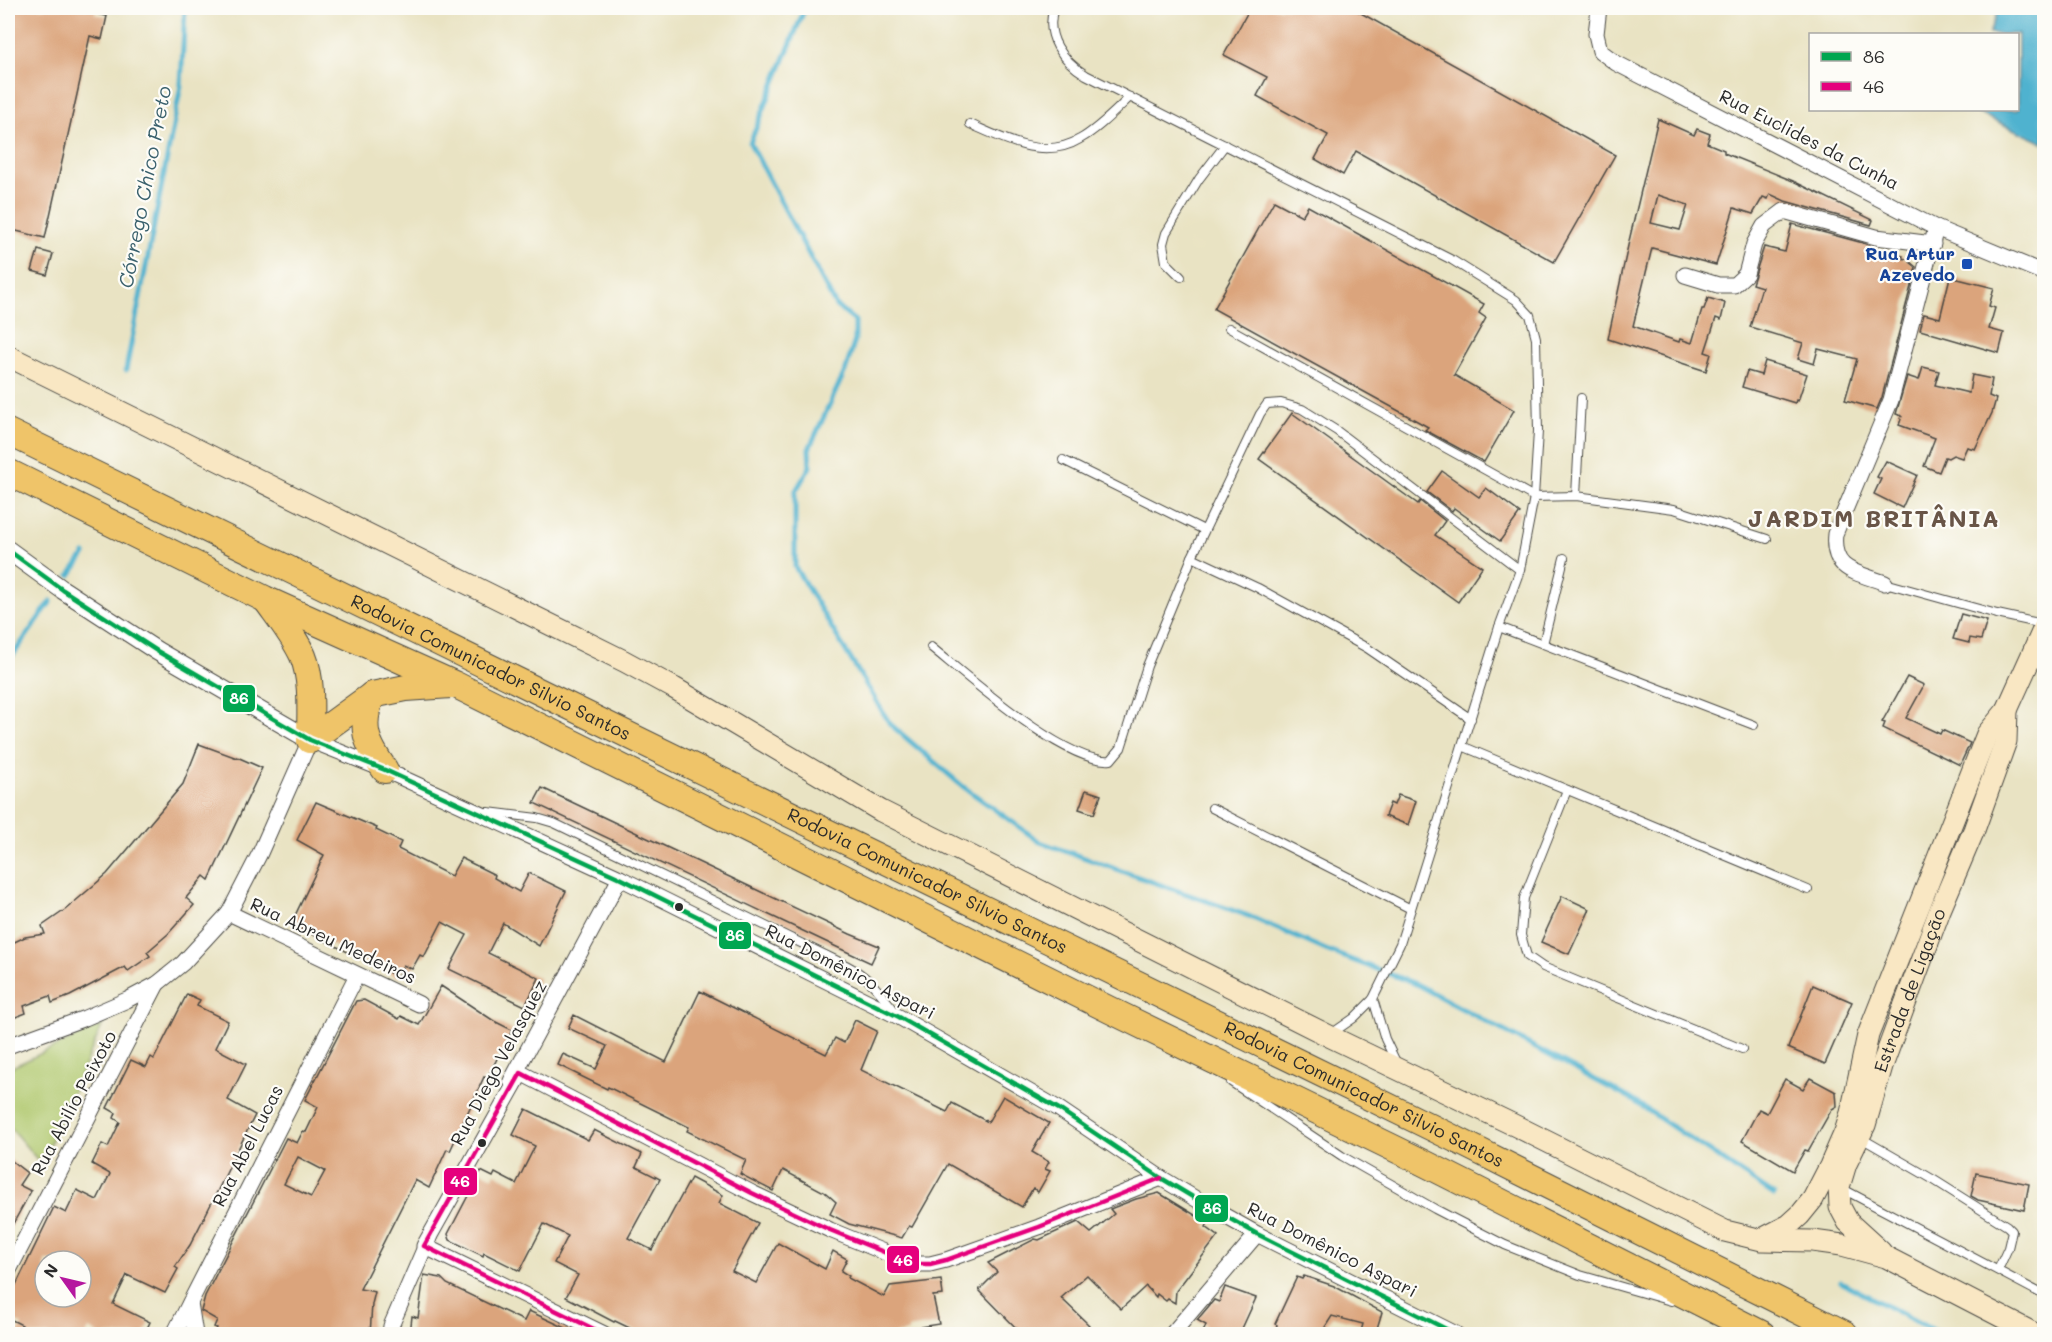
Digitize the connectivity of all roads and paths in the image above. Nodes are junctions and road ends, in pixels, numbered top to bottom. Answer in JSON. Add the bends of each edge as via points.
{"nodes":[{"id":1,"x":1054,"y":8,"type":"edge"},
{"id":2,"x":1599,"y":8,"type":"edge"},
{"id":3,"x":1130,"y":98,"type":"junction"},
{"id":4,"x":970,"y":124,"type":"dead end"},
{"id":5,"x":1225,"y":145,"type":"junction"},
{"id":6,"x":1936,"y":228,"type":"junction"},
{"id":7,"x":1933,"y":244,"type":"junction"},
{"id":8,"x":2044,"y":273,"type":"edge"},
{"id":9,"x":1685,"y":275,"type":"dead end"},
{"id":10,"x":1181,"y":277,"type":"dead end"},
{"id":11,"x":1229,"y":328,"type":"dead end"},
{"id":12,"x":8,"y":356,"type":"edge"},
{"id":13,"x":1581,"y":398,"type":"dead end"},
{"id":14,"x":8,"y":414,"type":"edge"},
{"id":15,"x":8,"y":432,"type":"edge"},
{"id":16,"x":1063,"y":460,"type":"dead end"},
{"id":17,"x":8,"y":472,"type":"edge"},
{"id":18,"x":1576,"y":496,"type":"junction"},
{"id":19,"x":1534,"y":497,"type":"junction"},
{"id":20,"x":189,"y":520,"type":"junction"},
{"id":21,"x":1204,"y":530,"type":"junction"},
{"id":22,"x":1767,"y":539,"type":"dead end"},
{"id":23,"x":8,"y":550,"type":"edge"},
{"id":24,"x":1192,"y":557,"type":"junction"},
{"id":25,"x":1564,"y":558,"type":"dead end"},
{"id":26,"x":1520,"y":570,"type":"junction"},
{"id":27,"x":1885,"y":583,"type":"joint"},
{"id":28,"x":265,"y":599,"type":"junction"},
{"id":29,"x":2044,"y":626,"type":"edge"},
{"id":30,"x":1499,"y":627,"type":"junction"},
{"id":31,"x":1543,"y":644,"type":"junction"},
{"id":32,"x":931,"y":647,"type":"dead end"},
{"id":33,"x":454,"y":684,"type":"junction"},
{"id":34,"x":372,"y":695,"type":"junction"},
{"id":35,"x":1471,"y":719,"type":"junction"},
{"id":36,"x":1754,"y":725,"type":"dead end"},
{"id":37,"x":310,"y":740,"type":"junction"},
{"id":38,"x":1462,"y":746,"type":"junction"},
{"id":39,"x":386,"y":770,"type":"junction"},
{"id":40,"x":1567,"y":790,"type":"junction"},
{"id":41,"x":1212,"y":808,"type":"dead end"},
{"id":42,"x":471,"y":810,"type":"junction"},
{"id":43,"x":620,"y":878,"type":"junction"},
{"id":44,"x":1808,"y":890,"type":"dead end"},
{"id":45,"x":1411,"y":909,"type":"junction"},
{"id":46,"x":229,"y":913,"type":"junction"},
{"id":47,"x":357,"y":975,"type":"junction"},
{"id":48,"x":157,"y":984,"type":"junction"},
{"id":49,"x":1373,"y":999,"type":"junction"},
{"id":50,"x":419,"y":1004,"type":"dead end"},
{"id":51,"x":899,"y":1017,"type":"junction"},
{"id":52,"x":1160,"y":1034,"type":"junction"},
{"id":53,"x":1329,"y":1036,"type":"junction"},
{"id":54,"x":8,"y":1046,"type":"edge"},
{"id":55,"x":1742,"y":1049,"type":"dead end"},
{"id":56,"x":1399,"y":1069,"type":"junction"},
{"id":57,"x":1217,"y":1073,"type":"dead end"},
{"id":58,"x":1227,"y":1079,"type":"dead end"},
{"id":59,"x":1852,"y":1135,"type":"junction"},
{"id":60,"x":1161,"y":1178,"type":"junction"},
{"id":61,"x":1839,"y":1187,"type":"junction"},
{"id":62,"x":1257,"y":1234,"type":"junction"},
{"id":63,"x":1762,"y":1240,"type":"junction"},
{"id":64,"x":424,"y":1246,"type":"junction"},
{"id":65,"x":1886,"y":1257,"type":"junction"},
{"id":66,"x":1998,"y":1270,"type":"junction"},
{"id":67,"x":8,"y":1272,"type":"edge"},
{"id":68,"x":2044,"y":1295,"type":"edge"},
{"id":69,"x":190,"y":1303,"type":"junction"},
{"id":70,"x":1727,"y":1317,"type":"junction"},
{"id":71,"x":1451,"y":1333,"type":"edge"},
{"id":72,"x":1759,"y":1334,"type":"edge"},
{"id":73,"x":174,"y":1335,"type":"edge"},
{"id":74,"x":195,"y":1335,"type":"edge"},
{"id":75,"x":390,"y":1335,"type":"edge"},
{"id":76,"x":604,"y":1335,"type":"edge"},
{"id":77,"x":1172,"y":1335,"type":"edge"},
{"id":78,"x":1845,"y":1335,"type":"edge"},
{"id":79,"x":2035,"y":1335,"type":"edge"}],
"edges":[{"from":1,"to":3,"type":"lane","via":[[1053,42],[1071,66]]},
{"from":2,"to":6,"type":"street","name":"Rua Euclides da Cunha","via":[[1596,34],[1600,51],[1616,63]]},
{"from":3,"to":4,"type":"lane","via":[[1080,139],[1061,147],[1030,148]]},
{"from":3,"to":5,"type":"lane"},
{"from":5,"to":10,"type":"lane","via":[[1166,233],[1166,262]]},
{"from":5,"to":19,"type":"lane","via":[[1452,260],[1516,300],[1530,315],[1536,338],[1538,431]]},
{"from":6,"to":7,"type":"street"},
{"from":6,"to":8,"type":"street","name":"Rua Euclides da Cunha"},
{"from":7,"to":9,"type":"street","via":[[1876,237],[1784,211],[1764,226],[1754,244],[1746,274],[1734,285],[1718,285]]},
{"from":7,"to":27,"type":"street","via":[[1891,400],[1835,534],[1834,549],[1840,562]]},
{"from":11,"to":19,"type":"lane"},
{"from":12,"to":53,"type":"main road","via":[[624,661],[881,811]]},
{"from":13,"to":18,"type":"lane"},
{"from":14,"to":20,"type":"highway"},
{"from":15,"to":20,"type":"highway","name":"Rodovia Comunicador Silvio Santos"},
{"from":16,"to":21,"type":"lane"},
{"from":17,"to":28,"type":"highway","name":"Rodovia Comunicador Silvio Santos"},
{"from":18,"to":19,"type":"lane"},
{"from":18,"to":22,"type":"lane","via":[[1674,509]]},
{"from":19,"to":26,"type":"lane"},
{"from":20,"to":78,"type":"highway","name":"Rodovia Comunicador Silvio Santos","via":[[1447,1135]]},
{"from":21,"to":24,"type":"lane"},
{"from":21,"to":26,"type":"lane","via":[[1260,414],[1267,404],[1281,403],[1302,409],[1338,431]]},
{"from":23,"to":37,"type":"street","via":[[156,651]]},
{"from":24,"to":32,"type":"lane","via":[[1147,666],[1121,748],[1111,760],[1099,761],[1046,737]]},
{"from":24,"to":35,"type":"lane","via":[[1367,648]]},
{"from":25,"to":31,"type":"lane"},
{"from":26,"to":30,"type":"lane"},
{"from":27,"to":29,"type":"lane"},
{"from":28,"to":33,"type":"highway","name":"Rodovia Comunicador Silvio Santos"},
{"from":28,"to":37,"type":"highway","via":[[304,658],[309,679]]},
{"from":29,"to":59,"type":"main road","name":"Estrada de Ligação","via":[[2007,710],[2006,741],[1882,1066],[1865,1125]]},
{"from":30,"to":31,"type":"lane"},
{"from":30,"to":35,"type":"lane"},
{"from":31,"to":36,"type":"lane"},
{"from":33,"to":34,"type":"highway"},
{"from":33,"to":52,"type":"highway","name":"Rodovia Comunicador Silvio Santos"},
{"from":34,"to":37,"type":"highway"},
{"from":34,"to":39,"type":"highway","via":[[364,725],[367,741]]},
{"from":35,"to":38,"type":"lane"},
{"from":37,"to":39,"type":"street","name":"Rua Domênico Aspari"},
{"from":37,"to":46,"type":"street"},
{"from":38,"to":40,"type":"lane"},
{"from":38,"to":45,"type":"lane"},
{"from":39,"to":42,"type":"street","name":"Rua Domênico Aspari"},
{"from":40,"to":44,"type":"lane"},
{"from":40,"to":55,"type":"lane","via":[[1524,898],[1521,935],[1527,956],[1543,967]]},
{"from":41,"to":45,"type":"lane"},
{"from":42,"to":43,"type":"street","name":"Rua Domênico Aspari"},
{"from":42,"to":51,"type":"lane","via":[[555,823],[863,974]]},
{"from":43,"to":51,"type":"street","name":"Rua Domênico Aspari"},
{"from":43,"to":64,"type":"street","name":"Rua Diego Velasquez"},
{"from":45,"to":49,"type":"lane","via":[[1400,944]]},
{"from":46,"to":47,"type":"street","name":"Rua Abreu Medeiros"},
{"from":46,"to":48,"type":"street","via":[[183,963]]},
{"from":47,"to":50,"type":"street","name":"Rua Abreu Medeiros"},
{"from":47,"to":69,"type":"street","name":"Rua Abel Lucas"},
{"from":48,"to":54,"type":"street","via":[[85,1018]]},
{"from":48,"to":67,"type":"street","name":"Rua Abilío Peixoto"},
{"from":49,"to":53,"type":"lane"},
{"from":49,"to":56,"type":"lane"},
{"from":51,"to":60,"type":"street","name":"Rua Domênico Aspari","via":[[1059,1109]]},
{"from":52,"to":57,"type":"lane"},
{"from":52,"to":70,"type":"highway","name":"Rodovia Comunicador Silvio Santos"},
{"from":53,"to":56,"type":"main road"},
{"from":56,"to":63,"type":"main road","via":[[1717,1227]]},
{"from":58,"to":70,"type":"lane","via":[[1342,1156],[1505,1245],[1580,1275]]},
{"from":59,"to":61,"type":"main road","name":"Estrada de Ligação"},
{"from":59,"to":63,"type":"main road","name":"Estrada de Ligação","via":[[1800,1215]]},
{"from":59,"to":66,"type":"lane","via":[[2007,1226],[2012,1231],[2011,1239]]},
{"from":60,"to":62,"type":"street","name":"Rua Domênico Aspari"},
{"from":60,"to":64,"type":"street","via":[[946,1260],[913,1264],[752,1193],[521,1073]]},
{"from":61,"to":65,"type":"main road","name":"Estrada de Ligação","via":[[1840,1207],[1848,1222]]},
{"from":61,"to":66,"type":"lane"},
{"from":62,"to":71,"type":"street","name":"Rua Domênico Aspari"},
{"from":62,"to":77,"type":"street"},
{"from":63,"to":65,"type":"main road","via":[[1813,1241]]},
{"from":64,"to":75,"type":"street","name":"Rua Diego Velasquez"},
{"from":64,"to":76,"type":"street"},
{"from":65,"to":79,"type":"main road"},
{"from":66,"to":68,"type":"lane"},
{"from":69,"to":73,"type":"street","name":"Rua Abel Lucas"},
{"from":69,"to":74,"type":"street"},
{"from":70,"to":72,"type":"highway","name":"Rodovia Comunicador Silvio Santos"}]}
